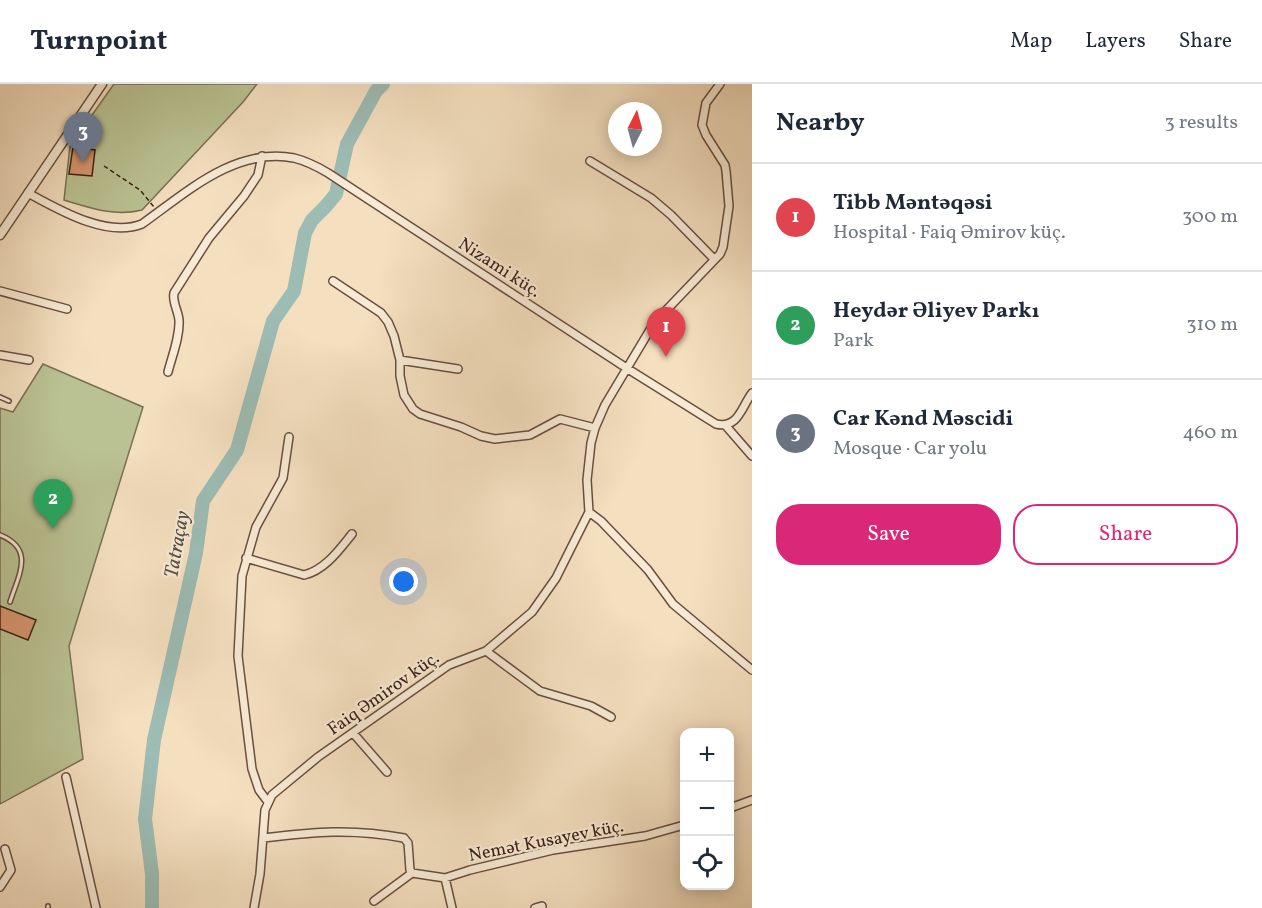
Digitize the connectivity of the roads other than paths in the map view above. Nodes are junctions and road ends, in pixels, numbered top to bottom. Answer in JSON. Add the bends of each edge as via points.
{"nodes":[{"id":1,"x":102,"y":84,"type":"edge"},
{"id":2,"x":720,"y":84,"type":"edge"},
{"id":3,"x":262,"y":156,"type":"junction"},
{"id":4,"x":590,"y":161,"type":"dead end"},
{"id":5,"x":28,"y":193,"type":"junction"},
{"id":6,"x":0,"y":235,"type":"edge"},
{"id":7,"x":714,"y":260,"type":"junction"},
{"id":8,"x":333,"y":281,"type":"dead end"},
{"id":9,"x":0,"y":291,"type":"edge"},
{"id":10,"x":67,"y":309,"type":"dead end"},
{"id":11,"x":0,"y":355,"type":"edge"},
{"id":12,"x":29,"y":360,"type":"dead end"},
{"id":13,"x":400,"y":360,"type":"junction"},
{"id":14,"x":458,"y":369,"type":"dead end"},
{"id":15,"x":628,"y":369,"type":"junction"},
{"id":16,"x":168,"y":372,"type":"dead end"},
{"id":17,"x":752,"y":393,"type":"edge"},
{"id":18,"x":0,"y":398,"type":"edge"},
{"id":19,"x":9,"y":401,"type":"dead end"},
{"id":20,"x":726,"y":426,"type":"junction"},
{"id":21,"x":595,"y":428,"type":"junction"},
{"id":22,"x":289,"y":437,"type":"dead end"},
{"id":23,"x":752,"y":456,"type":"edge"},
{"id":24,"x":589,"y":512,"type":"junction"},
{"id":25,"x":352,"y":534,"type":"dead end"},
{"id":26,"x":0,"y":535,"type":"edge"},
{"id":27,"x":246,"y":558,"type":"junction"},
{"id":28,"x":10,"y":602,"type":"dead end"},
{"id":29,"x":486,"y":651,"type":"junction"},
{"id":30,"x":752,"y":670,"type":"edge"},
{"id":31,"x":611,"y":717,"type":"dead end"},
{"id":32,"x":353,"y":733,"type":"junction"},
{"id":33,"x":387,"y":772,"type":"dead end"},
{"id":34,"x":66,"y":777,"type":"dead end"},
{"id":35,"x":752,"y":800,"type":"edge"},
{"id":36,"x":268,"y":802,"type":"junction"},
{"id":37,"x":734,"y":806,"type":"edge"},
{"id":38,"x":680,"y":826,"type":"edge"},
{"id":39,"x":263,"y":838,"type":"junction"},
{"id":40,"x":5,"y":849,"type":"dead end"},
{"id":41,"x":412,"y":873,"type":"junction"},
{"id":42,"x":445,"y":878,"type":"junction"},
{"id":43,"x":0,"y":888,"type":"edge"},
{"id":44,"x":374,"y":901,"type":"dead end"},
{"id":45,"x":96,"y":908,"type":"edge"},
{"id":46,"x":254,"y":908,"type":"edge"},
{"id":47,"x":452,"y":908,"type":"edge"}],
"edges":[{"from":1,"to":5,"type":"street"},
{"from":2,"to":7,"type":"street","name":"Faiq Əmirov küç.","via":[[705,103],[702,125],[725,165],[730,196],[723,247]]},
{"from":3,"to":5,"type":"street","via":[[243,160],[208,177],[142,224],[130,228],[86,220]]},
{"from":3,"to":15,"type":"street","name":"Nizami küç.","via":[[296,159],[328,173]]},
{"from":3,"to":16,"type":"street","via":[[258,175],[209,238],[174,292],[172,300],[179,320]]},
{"from":4,"to":7,"type":"street","via":[[651,198]]},
{"from":5,"to":6,"type":"street"},
{"from":7,"to":15,"type":"street","name":"Faiq Əmirov küç.","via":[[654,323]]},
{"from":8,"to":13,"type":"street","via":[[381,312],[394,336]]},
{"from":9,"to":10,"type":"street"},
{"from":11,"to":12,"type":"street"},
{"from":13,"to":14,"type":"street"},
{"from":13,"to":21,"type":"street","via":[[401,387],[413,410],[481,436],[495,439],[530,435],[560,419]]},
{"from":15,"to":20,"type":"street","name":"Nizami küç.","via":[[716,424]]},
{"from":15,"to":21,"type":"street","name":"Faiq Əmirov küç."},
{"from":17,"to":20,"type":"street"},
{"from":18,"to":19,"type":"lane"},
{"from":20,"to":23,"type":"street"},
{"from":21,"to":24,"type":"street","name":"Faiq Əmirov küç.","via":[[588,465]]},
{"from":22,"to":27,"type":"street","via":[[283,478],[256,527]]},
{"from":24,"to":29,"type":"street","name":"Faiq Əmirov küç.","via":[[555,578],[532,612]]},
{"from":24,"to":30,"type":"street","via":[[648,570],[673,603]]},
{"from":25,"to":27,"type":"street","via":[[313,573],[304,575]]},
{"from":26,"to":28,"type":"lane","via":[[19,546],[22,558]]},
{"from":27,"to":36,"type":"street","via":[[238,656],[252,769]]},
{"from":29,"to":31,"type":"street","via":[[540,691],[591,706]]},
{"from":29,"to":32,"type":"street","name":"Faiq Əmirov küç.","via":[[449,665]]},
{"from":32,"to":33,"type":"street"},
{"from":32,"to":36,"type":"street","name":"Faiq Əmirov küç.","via":[[303,768]]},
{"from":34,"to":45,"type":"street"},
{"from":35,"to":37,"type":"street"},
{"from":36,"to":39,"type":"street"},
{"from":38,"to":42,"type":"street","name":"Nemət Kusayev küç.","via":[[645,836],[553,850]]},
{"from":39,"to":41,"type":"street","via":[[352,831],[404,838]]},
{"from":39,"to":46,"type":"street"},
{"from":40,"to":43,"type":"street","via":[[11,870]]},
{"from":41,"to":42,"type":"street","name":"Nemət Kusayev küç."},
{"from":41,"to":44,"type":"street"},
{"from":42,"to":47,"type":"street"}]}
